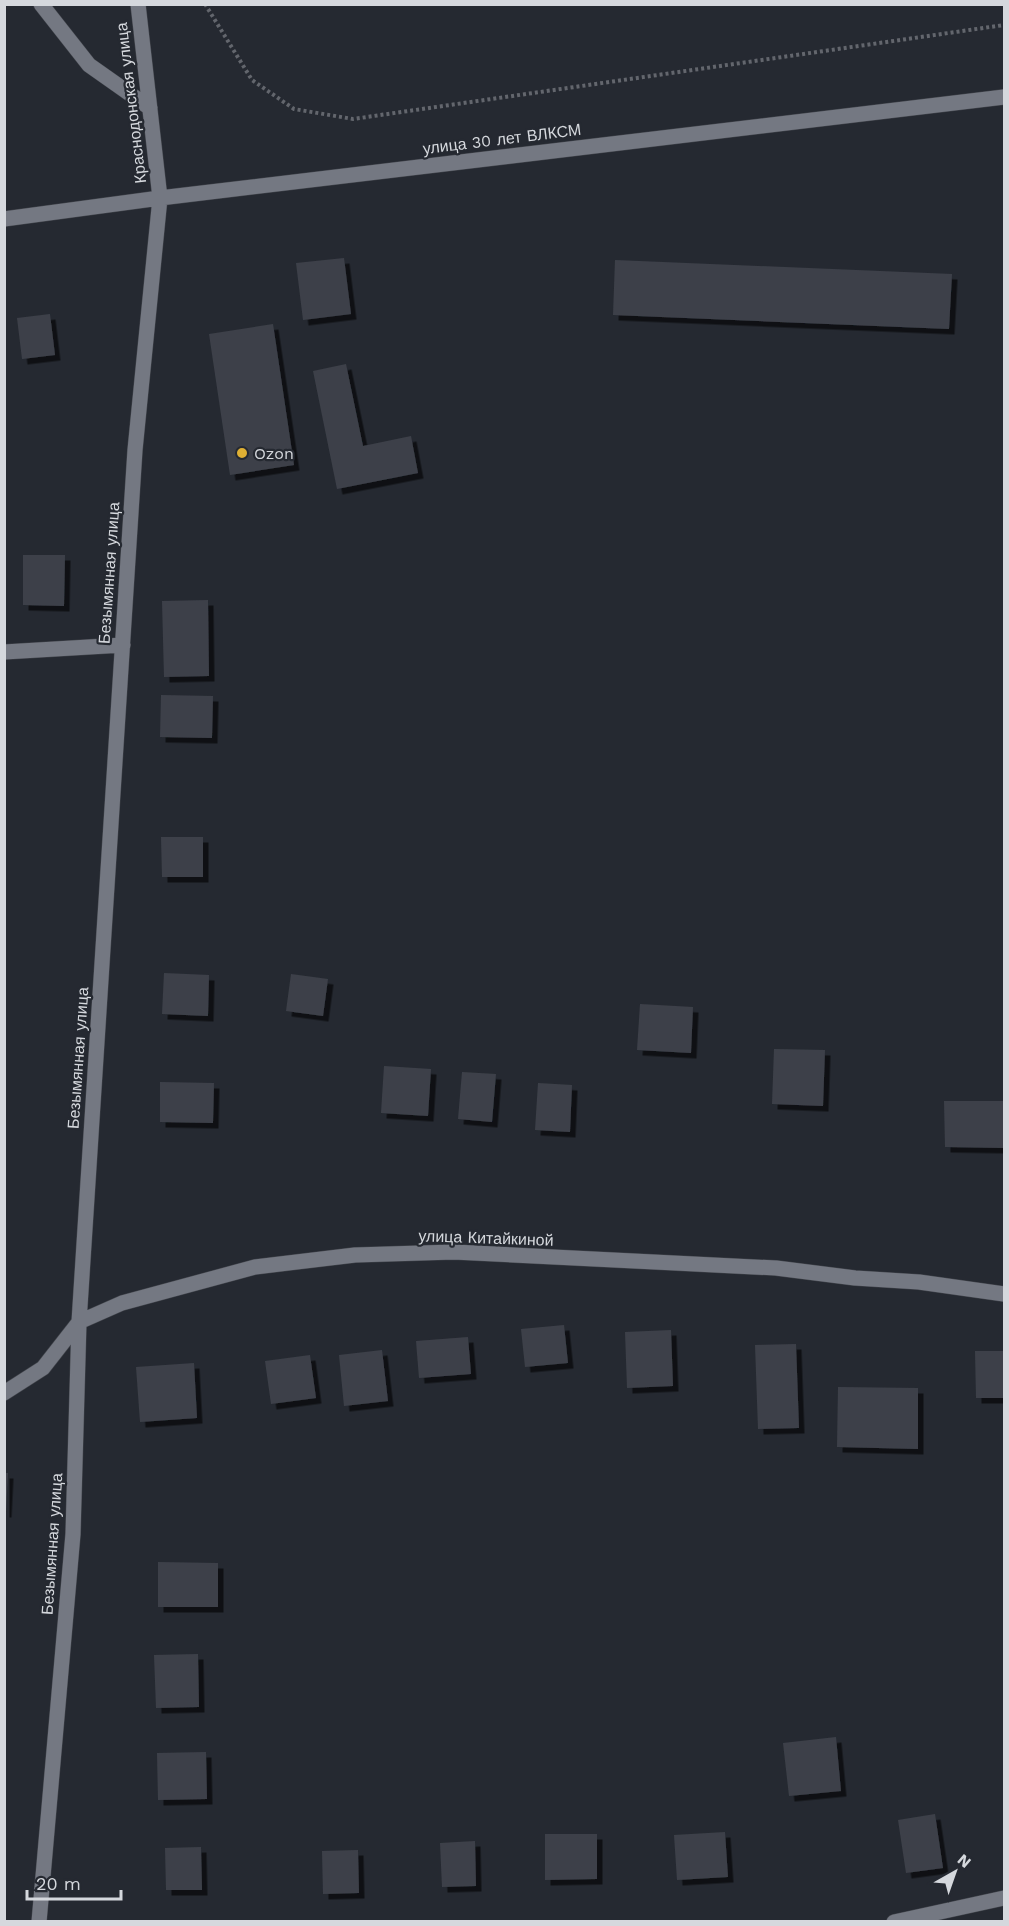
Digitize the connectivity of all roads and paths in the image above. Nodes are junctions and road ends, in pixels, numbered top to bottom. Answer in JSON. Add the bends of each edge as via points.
{"nodes":[{"id":1,"x":41,"y":4,"type":"edge"},
{"id":2,"x":138,"y":4,"type":"edge"},
{"id":3,"x":205,"y":4,"type":"edge"},
{"id":4,"x":1005,"y":26,"type":"edge"},
{"id":5,"x":1005,"y":97,"type":"edge"},
{"id":6,"x":150,"y":108,"type":"junction"},
{"id":7,"x":160,"y":198,"type":"junction"},
{"id":8,"x":4,"y":219,"type":"edge"},
{"id":9,"x":123,"y":645,"type":"junction"},
{"id":10,"x":4,"y":652,"type":"edge"},
{"id":11,"x":1005,"y":1294,"type":"edge"},
{"id":12,"x":79,"y":1322,"type":"junction"},
{"id":13,"x":4,"y":1393,"type":"edge"},
{"id":14,"x":1005,"y":1898,"type":"edge"},
{"id":15,"x":39,"y":1922,"type":"edge"},
{"id":16,"x":894,"y":1922,"type":"edge"}],
"edges":[{"from":1,"to":6,"type":"street","via":[[89,65]]},
{"from":2,"to":6,"type":"street","name":"Краснодонская улица"},
{"from":3,"to":4,"type":"path","via":[[252,80],[294,109],[353,119]]},
{"from":5,"to":7,"type":"street","name":"улица 30 лет ВЛКСМ"},
{"from":6,"to":7,"type":"street","name":"Краснодонская улица"},
{"from":7,"to":8,"type":"street","name":"улица 30 лет ВЛКСМ"},
{"from":7,"to":9,"type":"street","name":"Безымянная улица","via":[[135,450]]},
{"from":9,"to":10,"type":"street"},
{"from":9,"to":12,"type":"street","name":"Безымянная улица"},
{"from":11,"to":12,"type":"street","name":"улица Китайкиной","via":[[776,1268],[454,1252],[399,1253],[255,1267],[122,1303]]},
{"from":12,"to":13,"type":"street","name":"улица Китайкиной","via":[[43,1368]]},
{"from":12,"to":15,"type":"street","name":"Безымянная улица","via":[[73,1534]]},
{"from":14,"to":16,"type":"street"}]}
